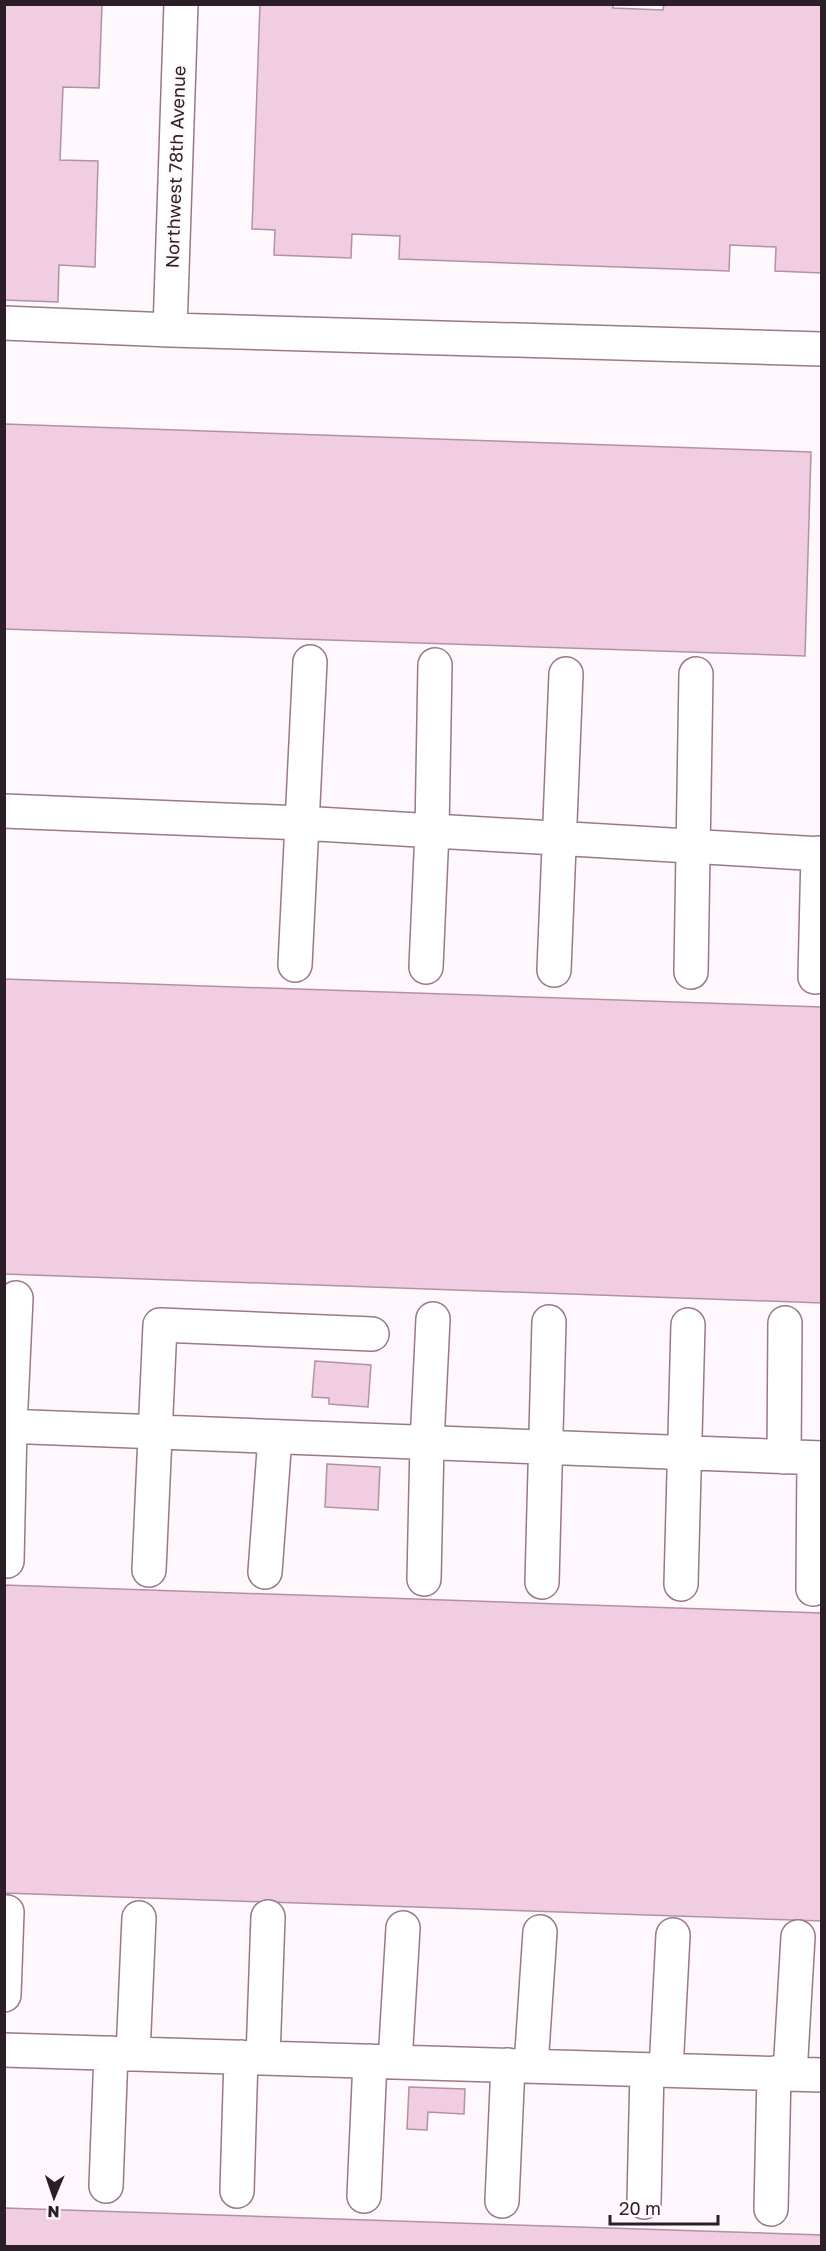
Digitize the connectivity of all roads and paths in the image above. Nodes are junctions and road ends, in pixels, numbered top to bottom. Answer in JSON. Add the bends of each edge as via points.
{"nodes":[{"id":1,"x":181,"y":4,"type":"edge"},
{"id":2,"x":4,"y":323,"type":"edge"},
{"id":3,"x":170,"y":330,"type":"junction"},
{"id":4,"x":822,"y":349,"type":"edge"},
{"id":5,"x":310,"y":662,"type":"dead end"},
{"id":6,"x":435,"y":665,"type":"dead end"},
{"id":7,"x":566,"y":674,"type":"dead end"},
{"id":8,"x":696,"y":674,"type":"dead end"},
{"id":9,"x":4,"y":811,"type":"edge"},
{"id":10,"x":301,"y":823,"type":"junction"},
{"id":11,"x":432,"y":831,"type":"junction"},
{"id":12,"x":561,"y":838,"type":"junction"},
{"id":13,"x":693,"y":846,"type":"junction"},
{"id":14,"x":820,"y":854,"type":"edge"},
{"id":15,"x":295,"y":965,"type":"dead end"},
{"id":16,"x":426,"y":967,"type":"dead end"},
{"id":17,"x":554,"y":970,"type":"dead end"},
{"id":18,"x":692,"y":972,"type":"dead end"},
{"id":19,"x":815,"y":977,"type":"dead end"},
{"id":20,"x":16,"y":1298,"type":"dead end"},
{"id":21,"x":433,"y":1319,"type":"dead end"},
{"id":22,"x":549,"y":1322,"type":"dead end"},
{"id":23,"x":785,"y":1323,"type":"dead end"},
{"id":24,"x":688,"y":1325,"type":"dead end"},
{"id":25,"x":372,"y":1334,"type":"dead end"},
{"id":26,"x":7,"y":1426,"type":"edge"},
{"id":27,"x":154,"y":1432,"type":"junction"},
{"id":28,"x":275,"y":1437,"type":"junction"},
{"id":29,"x":427,"y":1443,"type":"junction"},
{"id":30,"x":546,"y":1447,"type":"junction"},
{"id":31,"x":684,"y":1453,"type":"junction"},
{"id":32,"x":807,"y":1457,"type":"edge"},
{"id":33,"x":7,"y":1561,"type":"dead end"},
{"id":34,"x":149,"y":1570,"type":"dead end"},
{"id":35,"x":265,"y":1572,"type":"dead end"},
{"id":36,"x":424,"y":1579,"type":"dead end"},
{"id":37,"x":542,"y":1582,"type":"dead end"},
{"id":38,"x":681,"y":1584,"type":"dead end"},
{"id":39,"x":813,"y":1589,"type":"dead end"},
{"id":40,"x":7,"y":1912,"type":"dead end"},
{"id":41,"x":268,"y":1917,"type":"dead end"},
{"id":42,"x":140,"y":1918,"type":"dead end"},
{"id":43,"x":403,"y":1928,"type":"dead end"},
{"id":44,"x":540,"y":1932,"type":"dead end"},
{"id":45,"x":673,"y":1935,"type":"dead end"},
{"id":46,"x":798,"y":1937,"type":"dead end"},
{"id":47,"x":4,"y":1995,"type":"edge"},
{"id":48,"x":4,"y":2050,"type":"edge"},
{"id":49,"x":122,"y":2054,"type":"junction"},
{"id":50,"x":252,"y":2058,"type":"junction"},
{"id":51,"x":382,"y":2062,"type":"junction"},
{"id":52,"x":520,"y":2066,"type":"junction"},
{"id":53,"x":656,"y":2070,"type":"junction"},
{"id":54,"x":795,"y":2074,"type":"edge"},
{"id":55,"x":106,"y":2186,"type":"dead end"},
{"id":56,"x":237,"y":2191,"type":"dead end"},
{"id":57,"x":364,"y":2196,"type":"dead end"},
{"id":58,"x":502,"y":2201,"type":"dead end"},
{"id":59,"x":644,"y":2202,"type":"dead end"},
{"id":60,"x":771,"y":2209,"type":"dead end"}],
"edges":[{"from":1,"to":3,"type":"lane","name":"Northwest 78th Avenue"},
{"from":2,"to":3,"type":"lane"},
{"from":3,"to":4,"type":"lane"},
{"from":5,"to":10,"type":"lane"},
{"from":6,"to":11,"type":"lane"},
{"from":7,"to":12,"type":"lane"},
{"from":8,"to":13,"type":"lane"},
{"from":9,"to":10,"type":"lane"},
{"from":10,"to":11,"type":"lane"},
{"from":10,"to":15,"type":"lane"},
{"from":11,"to":12,"type":"lane"},
{"from":11,"to":16,"type":"lane"},
{"from":12,"to":13,"type":"lane"},
{"from":12,"to":17,"type":"lane"},
{"from":13,"to":14,"type":"lane"},
{"from":13,"to":18,"type":"lane"},
{"from":14,"to":19,"type":"lane"},
{"from":20,"to":26,"type":"lane"},
{"from":21,"to":29,"type":"lane"},
{"from":22,"to":30,"type":"lane"},
{"from":23,"to":32,"type":"lane"},
{"from":24,"to":31,"type":"lane"},
{"from":25,"to":27,"type":"lane","via":[[160,1325]]},
{"from":26,"to":27,"type":"lane"},
{"from":26,"to":33,"type":"lane"},
{"from":27,"to":28,"type":"lane"},
{"from":27,"to":34,"type":"lane"},
{"from":28,"to":29,"type":"lane"},
{"from":28,"to":35,"type":"lane"},
{"from":29,"to":30,"type":"lane"},
{"from":29,"to":36,"type":"lane"},
{"from":30,"to":31,"type":"lane"},
{"from":30,"to":37,"type":"lane"},
{"from":31,"to":32,"type":"lane"},
{"from":31,"to":38,"type":"lane"},
{"from":32,"to":39,"type":"lane"},
{"from":40,"to":47,"type":"lane"},
{"from":41,"to":50,"type":"lane"},
{"from":42,"to":49,"type":"lane"},
{"from":43,"to":51,"type":"lane"},
{"from":44,"to":52,"type":"lane"},
{"from":45,"to":53,"type":"lane"},
{"from":46,"to":54,"type":"lane"},
{"from":48,"to":49,"type":"lane"},
{"from":49,"to":50,"type":"lane"},
{"from":49,"to":55,"type":"lane"},
{"from":50,"to":51,"type":"lane"},
{"from":50,"to":56,"type":"lane"},
{"from":51,"to":52,"type":"lane"},
{"from":51,"to":57,"type":"lane"},
{"from":52,"to":53,"type":"lane"},
{"from":52,"to":58,"type":"lane"},
{"from":53,"to":54,"type":"lane"},
{"from":53,"to":59,"type":"lane"},
{"from":54,"to":60,"type":"lane"}]}
